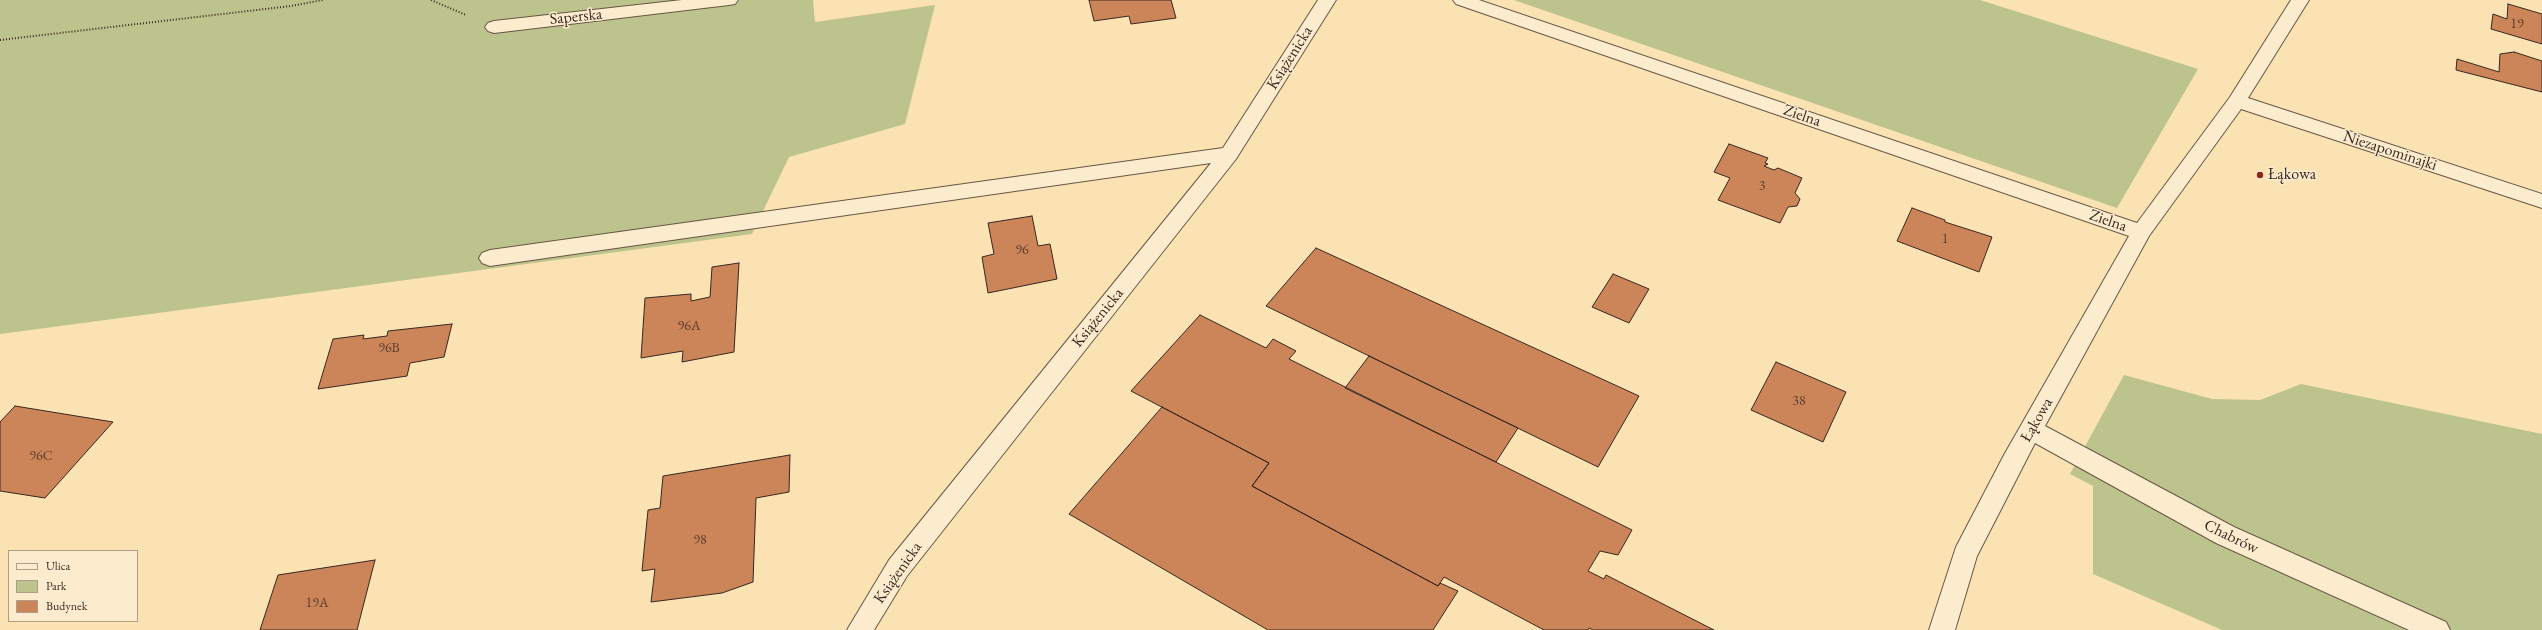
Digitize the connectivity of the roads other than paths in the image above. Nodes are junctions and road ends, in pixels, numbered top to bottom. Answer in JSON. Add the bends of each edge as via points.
{"nodes":[{"id":1,"x":729,"y":0,"type":"edge"},
{"id":2,"x":1327,"y":0,"type":"edge"},
{"id":3,"x":1462,"y":0,"type":"edge"},
{"id":4,"x":2300,"y":0,"type":"edge"},
{"id":5,"x":494,"y":27,"type":"road end"},
{"id":6,"x":2237,"y":101,"type":"junction"},
{"id":7,"x":1229,"y":154,"type":"junction"},
{"id":8,"x":2542,"y":200,"type":"edge"},
{"id":9,"x":2141,"y":232,"type":"junction"},
{"id":10,"x":490,"y":258,"type":"dead end"},
{"id":11,"x":2032,"y":430,"type":"junction"},
{"id":12,"x":860,"y":630,"type":"edge"},
{"id":13,"x":1942,"y":630,"type":"edge"},
{"id":14,"x":2437,"y":630,"type":"edge"}],
"edges":[{"from":1,"to":5,"type":"street","name":"Saperska"},
{"from":2,"to":7,"type":"street","name":"Książenicka"},
{"from":3,"to":9,"type":"street","name":"Zielna"},
{"from":4,"to":6,"type":"street","name":"Łąkowa"},
{"from":6,"to":8,"type":"street","name":"Niezapominajki"},
{"from":6,"to":9,"type":"street","name":"Łąkowa"},
{"from":7,"to":10,"type":"street"},
{"from":7,"to":12,"type":"street","name":"Książenicka","via":[[898,568]]},
{"from":9,"to":11,"type":"street","name":"Łąkowa"},
{"from":11,"to":13,"type":"street","name":"Łąkowa","via":[[2012,462],[1965,555]]},
{"from":11,"to":14,"type":"street","name":"Chabrów","via":[[2225,535]]}]}
